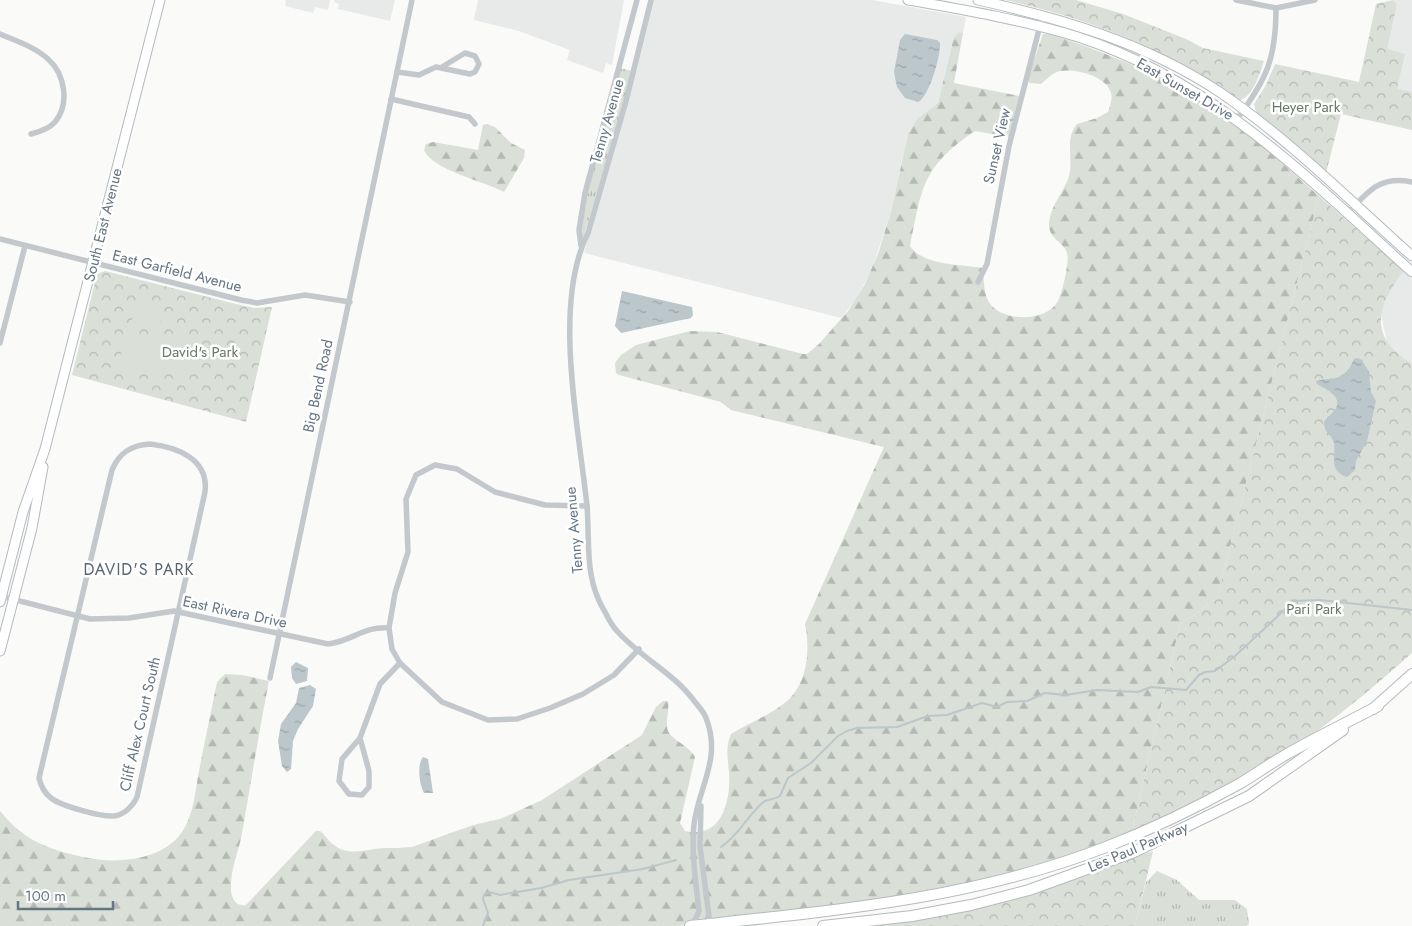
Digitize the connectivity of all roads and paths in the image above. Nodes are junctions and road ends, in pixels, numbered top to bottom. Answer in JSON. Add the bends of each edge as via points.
{"nodes":[{"id":1,"x":160,"y":0,"type":"edge"},
{"id":2,"x":412,"y":0,"type":"edge"},
{"id":3,"x":637,"y":0,"type":"edge"},
{"id":4,"x":651,"y":0,"type":"edge"},
{"id":5,"x":908,"y":0,"type":"edge"},
{"id":6,"x":978,"y":0,"type":"edge"},
{"id":7,"x":1236,"y":0,"type":"edge"},
{"id":8,"x":1315,"y":0,"type":"edge"},
{"id":9,"x":1276,"y":8,"type":"junction"},
{"id":10,"x":1043,"y":14,"type":"junction"},
{"id":11,"x":1040,"y":27,"type":"junction"},
{"id":12,"x":0,"y":34,"type":"edge"},
{"id":13,"x":442,"y":67,"type":"junction"},
{"id":14,"x":620,"y":68,"type":"junction"},
{"id":15,"x":634,"y":71,"type":"junction"},
{"id":16,"x":397,"y":72,"type":"junction"},
{"id":17,"x":391,"y":99,"type":"junction"},
{"id":18,"x":1244,"y":110,"type":"junction"},
{"id":19,"x":1238,"y":119,"type":"junction"},
{"id":20,"x":475,"y":124,"type":"dead end"},
{"id":21,"x":31,"y":134,"type":"dead end"},
{"id":22,"x":597,"y":152,"type":"junction"},
{"id":23,"x":610,"y":155,"type":"junction"},
{"id":24,"x":1412,"y":182,"type":"edge"},
{"id":25,"x":1355,"y":205,"type":"junction"},
{"id":26,"x":1347,"y":214,"type":"junction"},
{"id":27,"x":0,"y":239,"type":"edge"},
{"id":28,"x":25,"y":246,"type":"junction"},
{"id":29,"x":581,"y":246,"type":"junction"},
{"id":30,"x":1412,"y":256,"type":"edge"},
{"id":31,"x":93,"y":263,"type":"junction"},
{"id":32,"x":1412,"y":272,"type":"edge"},
{"id":33,"x":978,"y":282,"type":"dead end"},
{"id":34,"x":350,"y":302,"type":"junction"},
{"id":35,"x":0,"y":343,"type":"edge"},
{"id":36,"x":45,"y":449,"type":"junction"},
{"id":37,"x":587,"y":506,"type":"junction"},
{"id":38,"x":0,"y":598,"type":"edge"},
{"id":39,"x":13,"y":600,"type":"junction"},
{"id":40,"x":179,"y":612,"type":"junction"},
{"id":41,"x":77,"y":616,"type":"junction"},
{"id":42,"x":389,"y":628,"type":"junction"},
{"id":43,"x":279,"y":634,"type":"junction"},
{"id":44,"x":639,"y":649,"type":"junction"},
{"id":45,"x":0,"y":651,"type":"edge"},
{"id":46,"x":400,"y":664,"type":"junction"},
{"id":47,"x":1412,"y":674,"type":"edge"},
{"id":48,"x":270,"y":678,"type":"dead end"},
{"id":49,"x":1378,"y":706,"type":"junction"},
{"id":50,"x":360,"y":738,"type":"junction"},
{"id":51,"x":702,"y":796,"type":"junction"},
{"id":52,"x":710,"y":925,"type":"edge"},
{"id":53,"x":686,"y":926,"type":"edge"},
{"id":54,"x":690,"y":926,"type":"edge"},
{"id":55,"x":823,"y":926,"type":"edge"}],
"edges":[{"from":1,"to":31,"type":"main road","name":"South East Avenue"},
{"from":2,"to":16,"type":"street","name":"Big Bend Road"},
{"from":3,"to":14,"type":"street","name":"Tenny Avenue"},
{"from":4,"to":15,"type":"street","name":"Tenny Avenue"},
{"from":5,"to":11,"type":"main road","name":"East Sunset Drive"},
{"from":6,"to":10,"type":"main road","name":"East Sunset Drive"},
{"from":7,"to":9,"type":"street"},
{"from":8,"to":9,"type":"street"},
{"from":9,"to":18,"type":"street","via":[[1275,40],[1270,62],[1258,91]]},
{"from":10,"to":11,"type":"street","name":"Sunset View"},
{"from":10,"to":18,"type":"main road","name":"East Sunset Drive","via":[[1088,28],[1155,56]]},
{"from":11,"to":19,"type":"main road","name":"East Sunset Drive","via":[[1078,37],[1144,64]]},
{"from":11,"to":33,"type":"street","name":"Sunset View","via":[[1009,146],[987,264]]},
{"from":12,"to":21,"type":"street","via":[[47,58],[63,85],[63,102],[57,119],[50,126]]},
{"from":13,"to":13,"type":"street","via":[[470,74],[479,64],[475,56],[465,53]]},
{"from":13,"to":16,"type":"street","via":[[432,67],[419,75]]},
{"from":14,"to":15,"type":"street"},
{"from":14,"to":22,"type":"street","name":"Tenny Avenue"},
{"from":15,"to":23,"type":"street","name":"Tenny Avenue"},
{"from":16,"to":17,"type":"street","name":"Big Bend Road"},
{"from":17,"to":20,"type":"street","via":[[469,117]]},
{"from":17,"to":34,"type":"street","name":"Big Bend Road"},
{"from":18,"to":19,"type":"street"},
{"from":18,"to":25,"type":"main road","name":"East Sunset Drive"},
{"from":19,"to":26,"type":"main road","name":"East Sunset Drive"},
{"from":22,"to":23,"type":"street"},
{"from":22,"to":29,"type":"street","name":"Tenny Avenue","via":[[582,211]]},
{"from":23,"to":29,"type":"street","name":"Tenny Avenue","via":[[588,233]]},
{"from":24,"to":25,"type":"street","via":[[1394,180],[1381,183]]},
{"from":25,"to":26,"type":"street"},
{"from":25,"to":30,"type":"main road","name":"East Sunset Drive"},
{"from":26,"to":32,"type":"main road","name":"East Sunset Drive"},
{"from":27,"to":28,"type":"street","name":"East Garfield Avenue"},
{"from":28,"to":31,"type":"street","name":"East Garfield Avenue"},
{"from":28,"to":35,"type":"street"},
{"from":29,"to":37,"type":"street","name":"Tenny Avenue","via":[[571,304],[571,340]]},
{"from":31,"to":34,"type":"street","name":"East Garfield Avenue","via":[[253,303],[305,295]]},
{"from":31,"to":36,"type":"main road","name":"South East Avenue"},
{"from":34,"to":43,"type":"street","name":"Big Bend Road"},
{"from":36,"to":38,"type":"main road","name":"South East Avenue","via":[[25,505]]},
{"from":36,"to":39,"type":"main road","name":"South East Avenue","via":[[32,528]]},
{"from":37,"to":42,"type":"street","via":[[546,505],[495,492],[457,469],[435,465],[416,476],[406,498],[408,552],[395,593]]},
{"from":37,"to":44,"type":"street","name":"Tenny Avenue","via":[[588,564],[592,588],[617,631]]},
{"from":38,"to":39,"type":"street","name":"East Rivera Drive"},
{"from":39,"to":41,"type":"street","name":"East Rivera Drive"},
{"from":39,"to":45,"type":"main road","name":"South East Avenue"},
{"from":40,"to":41,"type":"street","name":"East Rivera Drive","via":[[110,619]]},
{"from":40,"to":41,"type":"street","via":[[203,505],[205,479],[188,455],[150,444],[126,451],[112,470]]},
{"from":40,"to":41,"type":"street","name":"Cliff Alex Court South","via":[[137,797],[127,809],[114,816],[58,802],[45,792],[39,778]]},
{"from":40,"to":43,"type":"street","name":"East Rivera Drive"},
{"from":42,"to":43,"type":"street","name":"East Rivera Drive","via":[[374,626],[342,642],[328,644]]},
{"from":42,"to":46,"type":"street","via":[[392,649]]},
{"from":43,"to":48,"type":"street","name":"Big Bend Road"},
{"from":44,"to":46,"type":"street","via":[[614,675],[583,694],[517,719],[488,720],[442,702]]},
{"from":44,"to":51,"type":"street","name":"Tenny Avenue","via":[[685,688],[706,717],[713,752]]},
{"from":46,"to":50,"type":"street","via":[[380,684]]},
{"from":47,"to":49,"type":"main road","name":"Les Paul Parkway"},
{"from":49,"to":52,"type":"main road","name":"Les Paul Parkway","via":[[1286,754],[1191,810],[1134,836],[1048,868],[916,899]]},
{"from":49,"to":55,"type":"main road","name":"Les Paul Parkway","via":[[1249,796],[1134,852],[1029,890],[971,905],[912,916]]},
{"from":50,"to":50,"type":"street","via":[[342,759],[339,782],[349,794],[362,794],[369,787],[369,770]]},
{"from":51,"to":52,"type":"street","name":"Tenny Avenue","via":[[700,846]]},
{"from":51,"to":53,"type":"street","name":"Tenny Avenue","via":[[694,823],[693,845],[699,911],[695,920]]},
{"from":52,"to":54,"type":"main road","name":"Les Paul Parkway"}]}
